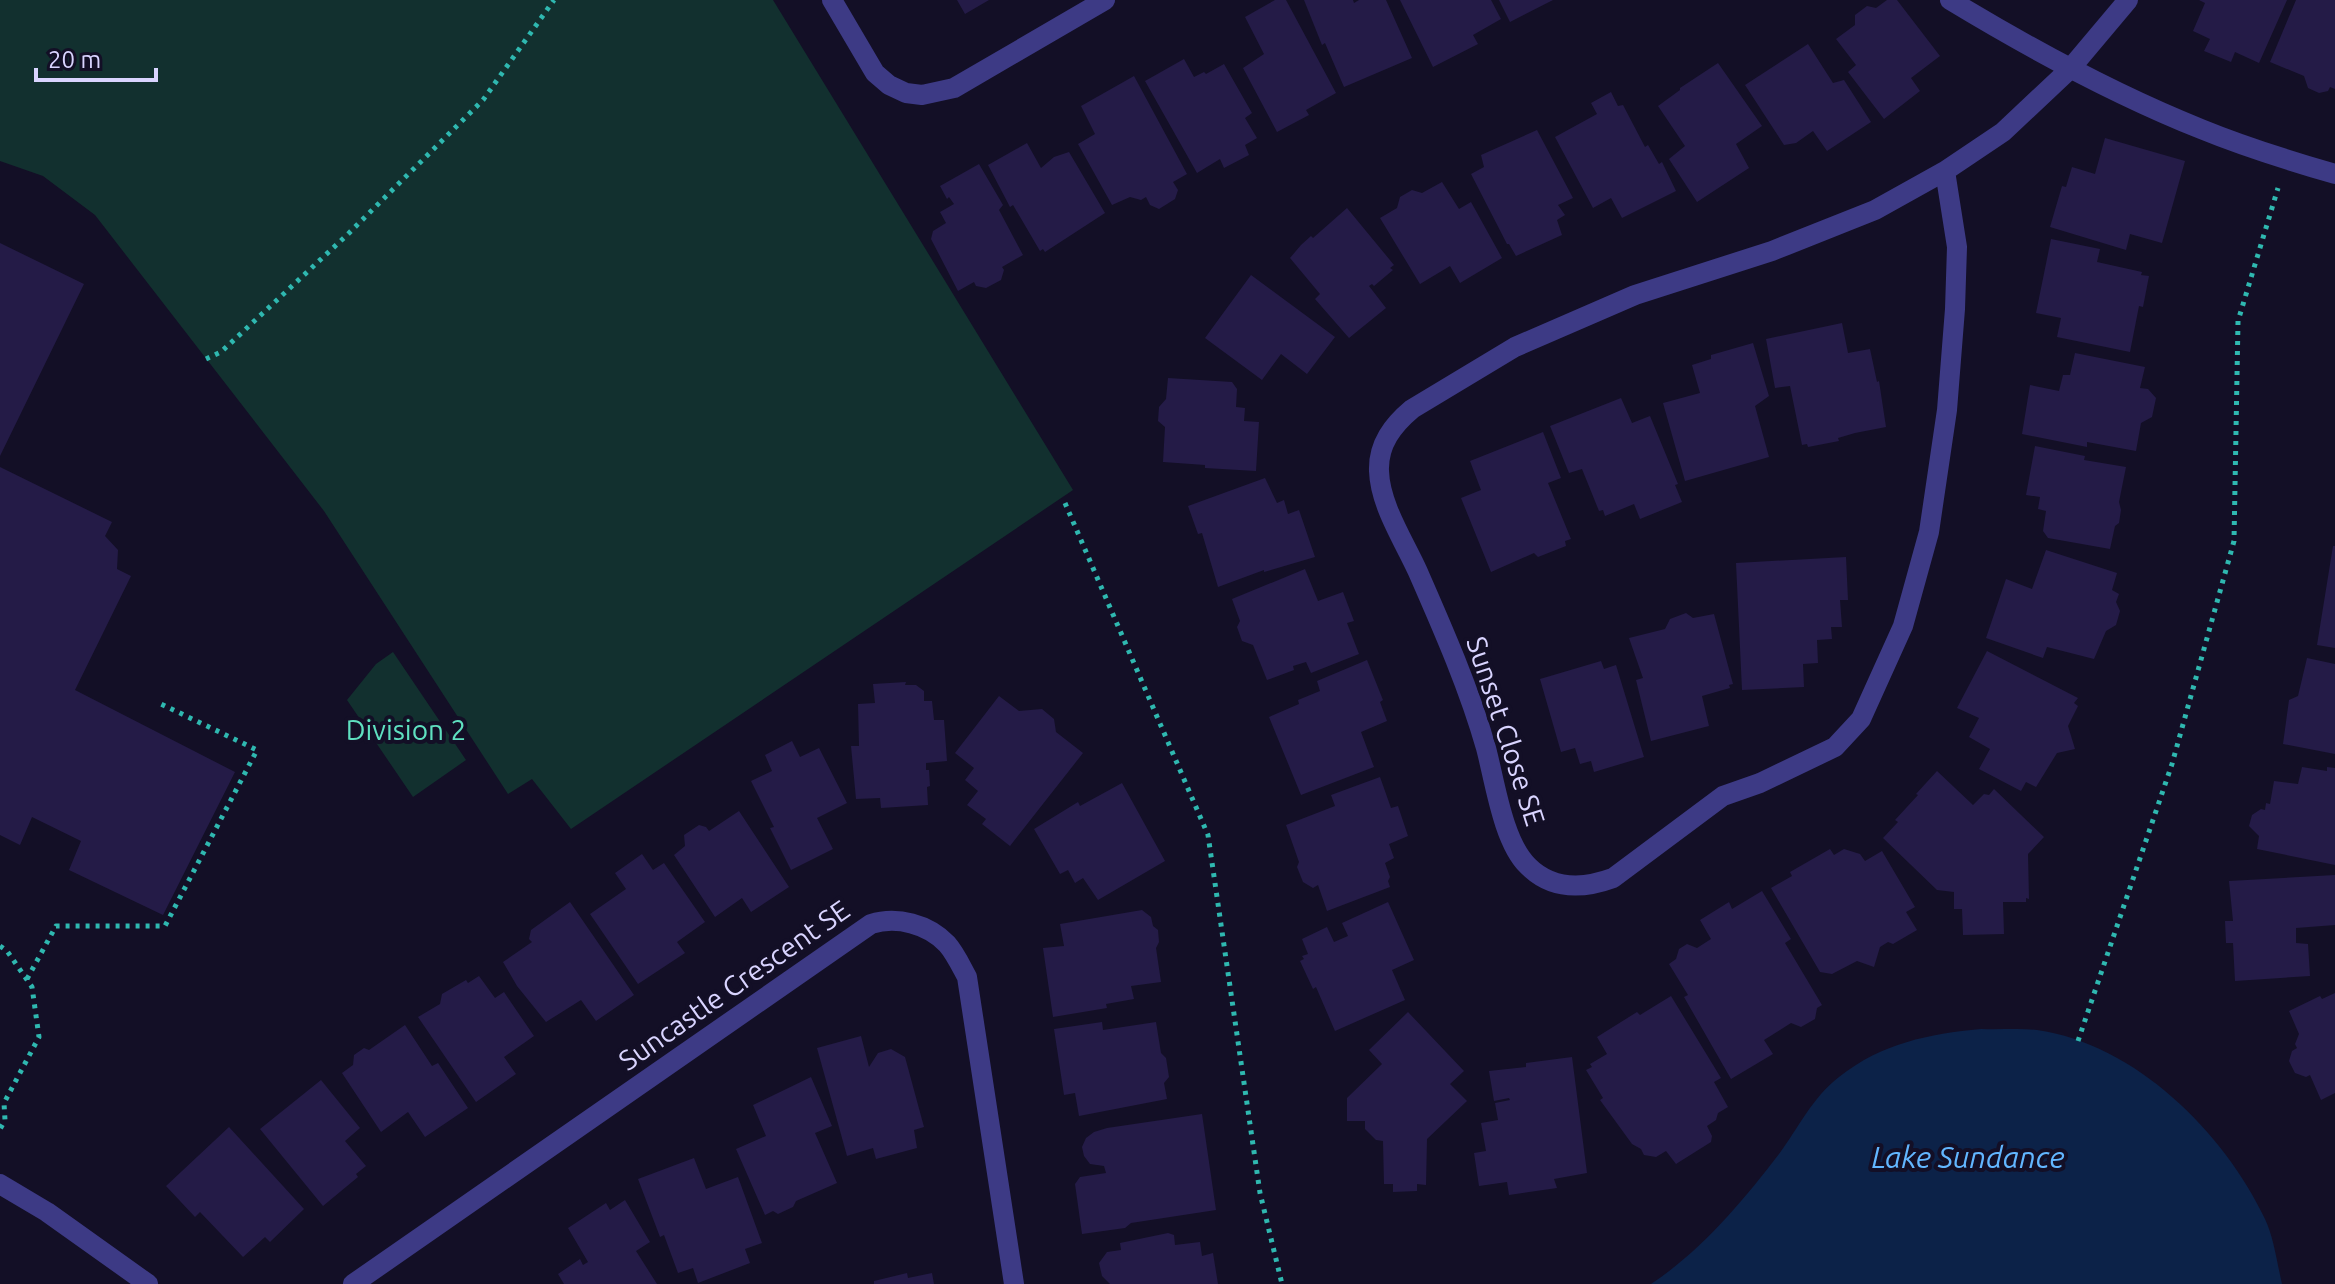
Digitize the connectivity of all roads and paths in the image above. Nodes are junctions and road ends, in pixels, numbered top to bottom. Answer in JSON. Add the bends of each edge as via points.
{"nodes":[{"id":1,"x":554,"y":0,"type":"edge"},
{"id":2,"x":832,"y":0,"type":"edge"},
{"id":3,"x":1105,"y":0,"type":"edge"},
{"id":4,"x":1950,"y":0,"type":"edge"},
{"id":5,"x":2128,"y":0,"type":"edge"},
{"id":6,"x":2070,"y":69,"type":"junction"},
{"id":7,"x":2287,"y":160,"type":"junction"},
{"id":8,"x":1945,"y":171,"type":"junction"},
{"id":9,"x":2335,"y":174,"type":"edge"},
{"id":10,"x":206,"y":359,"type":"dead end"},
{"id":11,"x":1065,"y":503,"type":"dead end"},
{"id":12,"x":161,"y":704,"type":"dead end"},
{"id":13,"x":0,"y":946,"type":"edge"},
{"id":14,"x":27,"y":979,"type":"junction"},
{"id":15,"x":2078,"y":1041,"type":"dead end"},
{"id":16,"x":0,"y":1129,"type":"edge"},
{"id":17,"x":0,"y":1184,"type":"edge"},
{"id":18,"x":148,"y":1284,"type":"edge"},
{"id":19,"x":353,"y":1284,"type":"edge"},
{"id":20,"x":1014,"y":1284,"type":"edge"},
{"id":21,"x":1282,"y":1284,"type":"edge"}],
"edges":[{"from":1,"to":10,"type":"path","via":[[483,100],[347,235],[221,352]]},
{"from":2,"to":3,"type":"street","via":[[875,73],[897,89],[922,95],[954,88]]},
{"from":4,"to":6,"type":"street"},
{"from":5,"to":6,"type":"street","name":"Sunset Close SE"},
{"from":6,"to":7,"type":"street","via":[[2202,130]]},
{"from":6,"to":8,"type":"street","name":"Sunset Close SE","via":[[2003,132]]},
{"from":7,"to":9,"type":"street"},
{"from":7,"to":15,"type":"path","via":[[2238,321],[2234,541],[2172,764]]},
{"from":8,"to":8,"type":"street","name":"Sunset Close SE","via":[[1957,247],[1955,309],[1929,532],[1903,626],[1861,719],[1835,747],[1723,796],[1613,878],[1575,887],[1542,877],[1511,842],[1483,737],[1445,632],[1380,486],[1381,451],[1388,435],[1412,409],[1515,347],[1635,295],[1772,251],[1875,210]]},
{"from":11,"to":21,"type":"path","via":[[1208,835],[1260,1193]]},
{"from":12,"to":14,"type":"path","via":[[257,750],[165,926],[56,926]]},
{"from":13,"to":14,"type":"path"},
{"from":14,"to":16,"type":"path","via":[[39,1037],[4,1103]]},
{"from":17,"to":18,"type":"street"},
{"from":19,"to":20,"type":"street","name":"Suncastle Crescent SE","via":[[885,919],[930,931],[948,945],[967,977]]}]}
